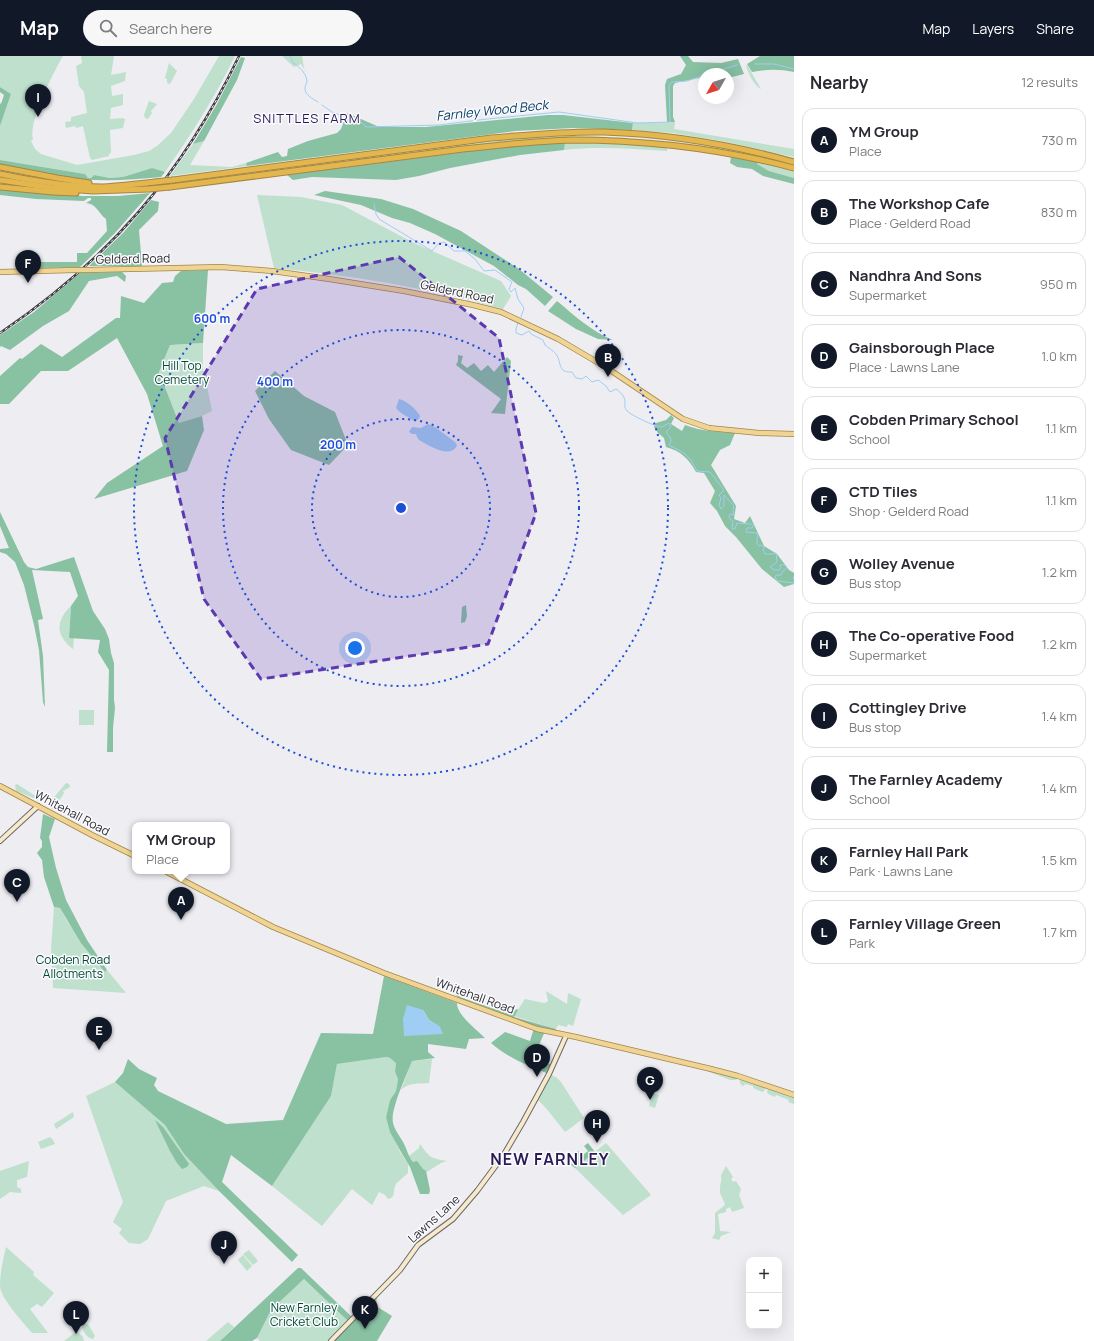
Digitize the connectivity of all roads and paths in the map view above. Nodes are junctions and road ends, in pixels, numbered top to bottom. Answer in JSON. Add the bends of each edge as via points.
{"nodes":[{"id":1,"x":794,"y":162,"type":"edge"},
{"id":2,"x":0,"y":167,"type":"edge"},
{"id":3,"x":794,"y":168,"type":"edge"},
{"id":4,"x":0,"y":174,"type":"edge"},
{"id":5,"x":0,"y":180,"type":"edge"},
{"id":6,"x":140,"y":184,"type":"junction"},
{"id":7,"x":0,"y":187,"type":"edge"},
{"id":8,"x":93,"y":191,"type":"junction"},
{"id":9,"x":0,"y":272,"type":"edge"},
{"id":10,"x":794,"y":434,"type":"edge"},
{"id":11,"x":0,"y":786,"type":"edge"},
{"id":12,"x":38,"y":806,"type":"junction"},
{"id":13,"x":0,"y":841,"type":"edge"},
{"id":14,"x":132,"y":854,"type":"edge"},
{"id":15,"x":171,"y":874,"type":"edge"},
{"id":16,"x":566,"y":1036,"type":"junction"},
{"id":17,"x":794,"y":1095,"type":"edge"},
{"id":18,"x":331,"y":1341,"type":"edge"}],
"edges":[{"from":1,"to":6,"type":"highway","bridge":true,"via":[[723,146],[632,133],[538,134]]},
{"from":2,"to":6,"type":"highway","via":[[70,181]]},
{"from":3,"to":8,"type":"highway","bridge":true,"via":[[718,151],[662,144],[571,140],[463,149],[170,187]]},
{"from":4,"to":6,"type":"highway","via":[[71,185],[103,187]]},
{"from":5,"to":8,"type":"highway"},
{"from":7,"to":8,"type":"highway","via":[[53,192]]},
{"from":9,"to":10,"type":"main road","name":"Gelderd Road","bridge":true,"via":[[221,267],[322,278],[473,305],[501,312],[558,339],[683,419],[709,428]]},
{"from":11,"to":12,"type":"main road","name":"Whitehall Road"},
{"from":12,"to":13,"type":"street"},
{"from":12,"to":14,"type":"main road","name":"Whitehall Road"},
{"from":15,"to":16,"type":"main road","name":"Whitehall Road","via":[[273,927],[384,973],[537,1029]]},
{"from":16,"to":17,"type":"main road","name":"Whitehall Road","via":[[711,1069]]},
{"from":16,"to":18,"type":"street","name":"Lawns Lane","via":[[523,1122],[477,1192],[453,1219],[418,1245],[396,1274]]}]}
